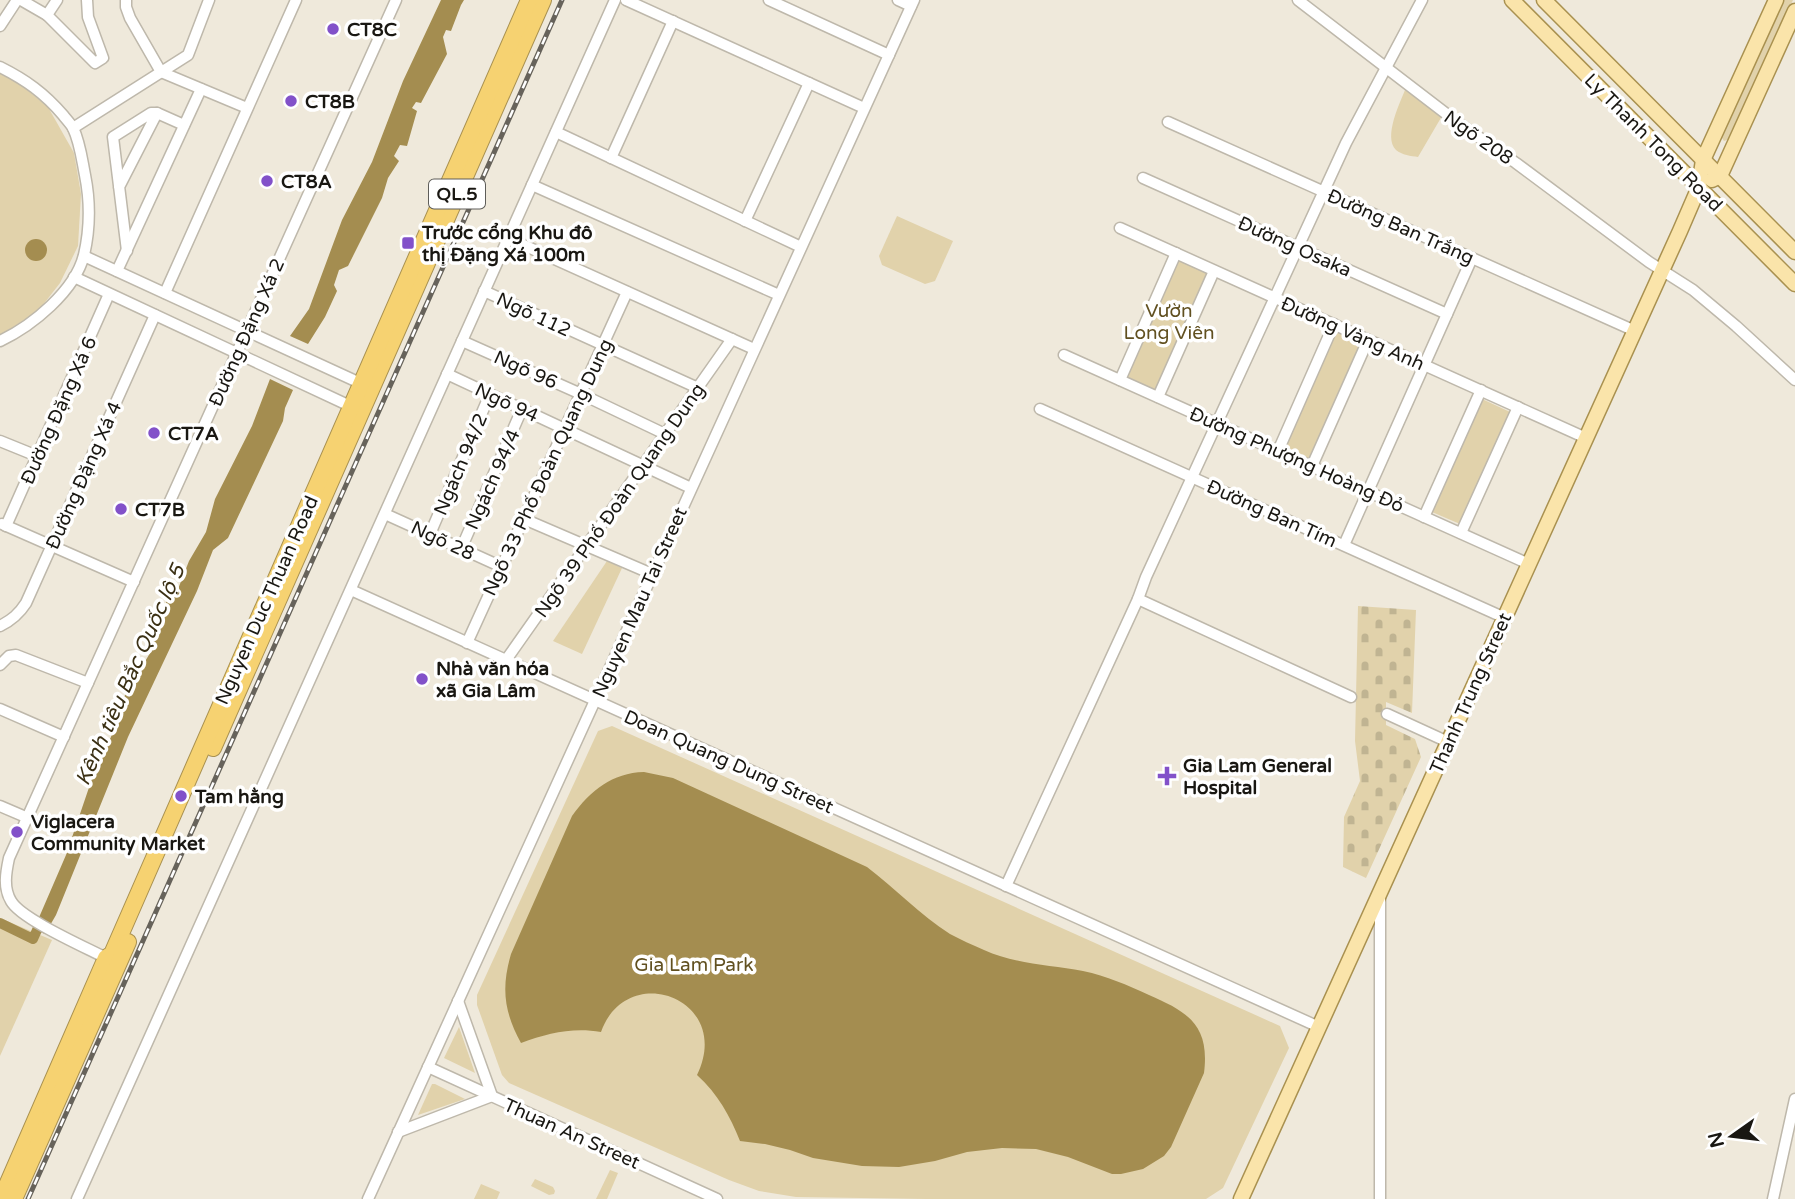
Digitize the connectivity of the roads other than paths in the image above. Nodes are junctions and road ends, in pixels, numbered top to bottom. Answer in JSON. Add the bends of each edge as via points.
{"nodes":[{"id":1,"x":19,"y":0,"type":"edge"},
{"id":2,"x":57,"y":0,"type":"edge"},
{"id":3,"x":87,"y":0,"type":"edge"},
{"id":4,"x":126,"y":0,"type":"edge"},
{"id":5,"x":209,"y":0,"type":"edge"},
{"id":6,"x":296,"y":0,"type":"edge"},
{"id":7,"x":529,"y":0,"type":"edge"},
{"id":8,"x":543,"y":0,"type":"edge"},
{"id":9,"x":615,"y":0,"type":"edge"},
{"id":10,"x":626,"y":0,"type":"edge"},
{"id":11,"x":769,"y":0,"type":"edge"},
{"id":12,"x":898,"y":0,"type":"edge"},
{"id":13,"x":1298,"y":0,"type":"edge"},
{"id":14,"x":1422,"y":0,"type":"edge"},
{"id":15,"x":1512,"y":0,"type":"edge"},
{"id":16,"x":1544,"y":0,"type":"edge"},
{"id":17,"x":1776,"y":0,"type":"edge"},
{"id":18,"x":391,"y":1,"type":"edge"},
{"id":19,"x":912,"y":3,"type":"edge"},
{"id":20,"x":1795,"y":11,"type":"edge"},
{"id":21,"x":47,"y":16,"type":"junction"},
{"id":22,"x":673,"y":22,"type":"junction"},
{"id":23,"x":0,"y":26,"type":"edge"},
{"id":24,"x":889,"y":55,"type":"junction"},
{"id":25,"x":0,"y":67,"type":"edge"},
{"id":26,"x":1387,"y":68,"type":"junction"},
{"id":27,"x":161,"y":72,"type":"junction"},
{"id":28,"x":809,"y":83,"type":"junction"},
{"id":29,"x":201,"y":89,"type":"junction"},
{"id":30,"x":247,"y":108,"type":"junction"},
{"id":31,"x":864,"y":108,"type":"junction"},
{"id":32,"x":157,"y":113,"type":"junction"},
{"id":33,"x":1168,"y":122,"type":"dead end"},
{"id":34,"x":184,"y":125,"type":"junction"},
{"id":35,"x":73,"y":128,"type":"junction"},
{"id":36,"x":556,"y":132,"type":"junction"},
{"id":37,"x":611,"y":158,"type":"junction"},
{"id":38,"x":1703,"y":160,"type":"junction"},
{"id":39,"x":1720,"y":176,"type":"junction"},
{"id":40,"x":1143,"y":178,"type":"dead end"},
{"id":41,"x":532,"y":185,"type":"junction"},
{"id":42,"x":119,"y":187,"type":"junction"},
{"id":43,"x":1699,"y":187,"type":"junction"},
{"id":44,"x":1323,"y":191,"type":"junction"},
{"id":45,"x":745,"y":221,"type":"junction"},
{"id":46,"x":1121,"y":228,"type":"dead end"},
{"id":47,"x":508,"y":238,"type":"junction"},
{"id":48,"x":801,"y":247,"type":"junction"},
{"id":49,"x":1298,"y":247,"type":"junction"},
{"id":50,"x":127,"y":251,"type":"junction"},
{"id":51,"x":1795,"y":252,"type":"edge"},
{"id":52,"x":1176,"y":253,"type":"junction"},
{"id":53,"x":84,"y":256,"type":"junction"},
{"id":54,"x":1472,"y":258,"type":"junction"},
{"id":55,"x":1662,"y":270,"type":"junction"},
{"id":56,"x":117,"y":271,"type":"junction"},
{"id":57,"x":1214,"y":271,"type":"junction"},
{"id":58,"x":74,"y":277,"type":"junction"},
{"id":59,"x":1795,"y":284,"type":"edge"},
{"id":60,"x":484,"y":291,"type":"junction"},
{"id":61,"x":627,"y":292,"type":"junction"},
{"id":62,"x":164,"y":293,"type":"junction"},
{"id":63,"x":109,"y":294,"type":"junction"},
{"id":64,"x":779,"y":295,"type":"junction"},
{"id":65,"x":1275,"y":298,"type":"junction"},
{"id":66,"x":1447,"y":314,"type":"junction"},
{"id":67,"x":155,"y":315,"type":"junction"},
{"id":68,"x":1334,"y":324,"type":"junction"},
{"id":69,"x":247,"y":331,"type":"junction"},
{"id":70,"x":1635,"y":331,"type":"junction"},
{"id":71,"x":732,"y":339,"type":"junction"},
{"id":72,"x":1368,"y":340,"type":"junction"},
{"id":73,"x":0,"y":341,"type":"edge"},
{"id":74,"x":462,"y":341,"type":"junction"},
{"id":75,"x":603,"y":346,"type":"junction"},
{"id":76,"x":754,"y":349,"type":"junction"},
{"id":77,"x":237,"y":353,"type":"junction"},
{"id":78,"x":1064,"y":355,"type":"dead end"},
{"id":79,"x":1424,"y":365,"type":"junction"},
{"id":80,"x":447,"y":374,"type":"junction"},
{"id":81,"x":1120,"y":380,"type":"junction"},
{"id":82,"x":1795,"y":380,"type":"edge"},
{"id":83,"x":366,"y":386,"type":"junction"},
{"id":84,"x":698,"y":388,"type":"junction"},
{"id":85,"x":1481,"y":390,"type":"junction"},
{"id":86,"x":490,"y":394,"type":"junction"},
{"id":87,"x":581,"y":394,"type":"junction"},
{"id":88,"x":1158,"y":397,"type":"junction"},
{"id":89,"x":1518,"y":407,"type":"junction"},
{"id":90,"x":356,"y":409,"type":"junction"},
{"id":91,"x":522,"y":409,"type":"junction"},
{"id":92,"x":1040,"y":409,"type":"dead end"},
{"id":93,"x":1216,"y":424,"type":"junction"},
{"id":94,"x":565,"y":429,"type":"junction"},
{"id":95,"x":665,"y":434,"type":"junction"},
{"id":96,"x":1586,"y":438,"type":"junction"},
{"id":97,"x":0,"y":441,"type":"edge"},
{"id":98,"x":1278,"y":451,"type":"junction"},
{"id":99,"x":37,"y":456,"type":"junction"},
{"id":100,"x":643,"y":466,"type":"junction"},
{"id":101,"x":1312,"y":466,"type":"junction"},
{"id":102,"x":1192,"y":477,"type":"junction"},
{"id":103,"x":691,"y":488,"type":"junction"},
{"id":104,"x":1368,"y":492,"type":"junction"},
{"id":105,"x":385,"y":514,"type":"junction"},
{"id":106,"x":1424,"y":517,"type":"junction"},
{"id":107,"x":524,"y":519,"type":"junction"},
{"id":108,"x":3,"y":525,"type":"edge"},
{"id":109,"x":1461,"y":533,"type":"junction"},
{"id":110,"x":430,"y":534,"type":"junction"},
{"id":111,"x":1344,"y":545,"type":"junction"},
{"id":112,"x":51,"y":546,"type":"junction"},
{"id":113,"x":586,"y":546,"type":"junction"},
{"id":114,"x":461,"y":549,"type":"junction"},
{"id":115,"x":1529,"y":564,"type":"junction"},
{"id":116,"x":502,"y":567,"type":"junction"},
{"id":117,"x":652,"y":575,"type":"junction"},
{"id":118,"x":134,"y":582,"type":"junction"},
{"id":119,"x":351,"y":590,"type":"junction"},
{"id":120,"x":1138,"y":599,"type":"junction"},
{"id":121,"x":1505,"y":618,"type":"junction"},
{"id":122,"x":0,"y":626,"type":"edge"},
{"id":123,"x":467,"y":643,"type":"junction"},
{"id":124,"x":506,"y":660,"type":"junction"},
{"id":125,"x":0,"y":665,"type":"edge"},
{"id":126,"x":88,"y":683,"type":"junction"},
{"id":127,"x":1351,"y":697,"type":"dead end"},
{"id":128,"x":595,"y":700,"type":"junction"},
{"id":129,"x":0,"y":709,"type":"edge"},
{"id":130,"x":1387,"y":714,"type":"dead end"},
{"id":131,"x":64,"y":737,"type":"junction"},
{"id":132,"x":1448,"y":742,"type":"junction"},
{"id":133,"x":0,"y":806,"type":"edge"},
{"id":134,"x":28,"y":818,"type":"junction"},
{"id":135,"x":1006,"y":886,"type":"junction"},
{"id":136,"x":1380,"y":894,"type":"junction"},
{"id":137,"x":106,"y":958,"type":"junction"},
{"id":138,"x":458,"y":1001,"type":"junction"},
{"id":139,"x":1319,"y":1027,"type":"junction"},
{"id":140,"x":428,"y":1067,"type":"junction"},
{"id":141,"x":492,"y":1096,"type":"junction"},
{"id":142,"x":1795,"y":1099,"type":"edge"},
{"id":143,"x":398,"y":1132,"type":"junction"},
{"id":144,"x":1,"y":1199,"type":"edge"},
{"id":145,"x":14,"y":1199,"type":"edge"},
{"id":146,"x":77,"y":1199,"type":"edge"},
{"id":147,"x":368,"y":1199,"type":"edge"},
{"id":148,"x":717,"y":1199,"type":"edge"},
{"id":149,"x":1241,"y":1199,"type":"edge"},
{"id":150,"x":1380,"y":1199,"type":"edge"},
{"id":151,"x":1773,"y":1199,"type":"edge"}],
"edges":[{"from":1,"to":21,"type":"street"},
{"from":1,"to":23,"type":"street"},
{"from":2,"to":21,"type":"street"},
{"from":3,"to":21,"type":"street","via":[[88,17],[103,58],[95,63]]},
{"from":4,"to":27,"type":"street","via":[[130,18]]},
{"from":5,"to":27,"type":"street","via":[[188,55]]},
{"from":6,"to":30,"type":"street"},
{"from":7,"to":83,"type":"highway","name":"Nguyen Duc Thuan Road","number":"QL.5"},
{"from":8,"to":83,"type":"highway","name":"Nguyen Duc Thuan Road","number":"QL.5"},
{"from":9,"to":36,"type":"street"},
{"from":10,"to":22,"type":"street"},
{"from":11,"to":24,"type":"street"},
{"from":12,"to":19,"type":"street"},
{"from":13,"to":26,"type":"street","name":"Ngõ 208"},
{"from":14,"to":26,"type":"street"},
{"from":15,"to":43,"type":"main road","name":"Ly Thanh Tong Road"},
{"from":16,"to":38,"type":"main road","name":"Ly Thanh Tong Road"},
{"from":17,"to":38,"type":"main road","name":"Thanh Trung Street"},
{"from":18,"to":69,"type":"street","name":"Đường Đặng Xá 2"},
{"from":19,"to":24,"type":"street","name":"Nguyen Mau Tai Street"},
{"from":20,"to":39,"type":"main road"},
{"from":22,"to":28,"type":"street"},
{"from":22,"to":37,"type":"street"},
{"from":24,"to":31,"type":"street","name":"Nguyen Mau Tai Street"},
{"from":25,"to":35,"type":"street","via":[[31,83]]},
{"from":26,"to":44,"type":"street"},
{"from":26,"to":55,"type":"street","name":"Ngõ 208"},
{"from":27,"to":29,"type":"street"},
{"from":27,"to":35,"type":"street"},
{"from":28,"to":31,"type":"street"},
{"from":28,"to":45,"type":"street"},
{"from":29,"to":30,"type":"street"},
{"from":29,"to":34,"type":"street"},
{"from":30,"to":62,"type":"street"},
{"from":31,"to":48,"type":"street","name":"Nguyen Mau Tai Street"},
{"from":32,"to":34,"type":"street"},
{"from":32,"to":42,"type":"street"},
{"from":32,"to":42,"type":"street","via":[[113,137]]},
{"from":33,"to":44,"type":"street","name":"Đường Ban Trắng"},
{"from":34,"to":50,"type":"street"},
{"from":35,"to":53,"type":"street","via":[[88,191]]},
{"from":36,"to":37,"type":"street"},
{"from":36,"to":41,"type":"street"},
{"from":37,"to":45,"type":"street"},
{"from":38,"to":39,"type":"main road","name":"Ly Thanh Tong Road"},
{"from":38,"to":43,"type":"main road","name":"Thanh Trung Street"},
{"from":39,"to":43,"type":"main road"},
{"from":39,"to":51,"type":"main road","name":"Ly Thanh Tong Road"},
{"from":40,"to":49,"type":"street","name":"Đường Osaka"},
{"from":41,"to":47,"type":"street"},
{"from":41,"to":64,"type":"street"},
{"from":42,"to":50,"type":"street"},
{"from":43,"to":55,"type":"main road","name":"Thanh Trung Street"},
{"from":43,"to":59,"type":"main road","name":"Ly Thanh Tong Road"},
{"from":44,"to":49,"type":"street"},
{"from":44,"to":54,"type":"street","name":"Đường Ban Trắng"},
{"from":45,"to":48,"type":"street"},
{"from":46,"to":52,"type":"street","name":"Đường Vàng Anh"},
{"from":47,"to":60,"type":"street"},
{"from":47,"to":61,"type":"street"},
{"from":48,"to":64,"type":"street","name":"Nguyen Mau Tai Street"},
{"from":49,"to":65,"type":"street"},
{"from":49,"to":66,"type":"street","name":"Đường Osaka"},
{"from":50,"to":56,"type":"street"},
{"from":52,"to":57,"type":"street","name":"Đường Vàng Anh"},
{"from":52,"to":81,"type":"street"},
{"from":53,"to":56,"type":"street"},
{"from":53,"to":58,"type":"street"},
{"from":54,"to":66,"type":"street"},
{"from":54,"to":70,"type":"street","name":"Đường Ban Trắng"},
{"from":55,"to":70,"type":"main road","name":"Thanh Trung Street"},
{"from":55,"to":82,"type":"street","name":"Ngõ 208","via":[[1709,303]]},
{"from":56,"to":62,"type":"street"},
{"from":57,"to":65,"type":"street","name":"Đường Vàng Anh"},
{"from":57,"to":88,"type":"street"},
{"from":58,"to":63,"type":"street"},
{"from":58,"to":73,"type":"street","via":[[44,312]]},
{"from":60,"to":74,"type":"street"},
{"from":60,"to":75,"type":"street","name":"Ngõ 112"},
{"from":61,"to":71,"type":"street"},
{"from":61,"to":75,"type":"street","name":"Ngõ 33 Phố Đoàn Quang Dung"},
{"from":62,"to":69,"type":"street"},
{"from":63,"to":67,"type":"street"},
{"from":63,"to":99,"type":"street","name":"Đường Đặng Xá 6"},
{"from":64,"to":76,"type":"street","name":"Nguyen Mau Tai Street"},
{"from":65,"to":68,"type":"street","name":"Đường Vàng Anh"},
{"from":65,"to":93,"type":"street"},
{"from":66,"to":79,"type":"street"},
{"from":67,"to":77,"type":"street"},
{"from":67,"to":112,"type":"street","name":"Đường Đặng Xá 4"},
{"from":68,"to":72,"type":"street","name":"Đường Vàng Anh"},
{"from":68,"to":98,"type":"street"},
{"from":69,"to":77,"type":"street","name":"Đường Đặng Xá 2"},
{"from":69,"to":83,"type":"street"},
{"from":70,"to":96,"type":"main road","name":"Thanh Trung Street"},
{"from":71,"to":76,"type":"street"},
{"from":71,"to":84,"type":"street","name":"Ngõ 39 Phố Đoàn Quang Dung"},
{"from":72,"to":79,"type":"street","name":"Đường Vàng Anh"},
{"from":72,"to":101,"type":"street"},
{"from":74,"to":80,"type":"street"},
{"from":74,"to":87,"type":"street","name":"Ngõ 96"},
{"from":75,"to":84,"type":"street","name":"Ngõ 112"},
{"from":75,"to":87,"type":"street","name":"Ngõ 33 Phố Đoàn Quang Dung"},
{"from":76,"to":103,"type":"street","name":"Nguyen Mau Tai Street"},
{"from":77,"to":90,"type":"street"},
{"from":77,"to":118,"type":"street","name":"Đường Đặng Xá 2"},
{"from":78,"to":81,"type":"street","name":"Đường Phượng Hoàng Đỏ"},
{"from":79,"to":85,"type":"street","name":"Đường Vàng Anh"},
{"from":79,"to":104,"type":"street"},
{"from":80,"to":86,"type":"street","name":"Ngõ 94"},
{"from":80,"to":105,"type":"street"},
{"from":81,"to":88,"type":"street","name":"Đường Phượng Hoàng Đỏ"},
{"from":83,"to":90,"type":"highway","name":"Nguyen Duc Thuan Road","number":"QL.5"},
{"from":84,"to":95,"type":"street","name":"Ngõ 39 Phố Đoàn Quang Dung"},
{"from":85,"to":89,"type":"street","name":"Đường Vàng Anh"},
{"from":85,"to":106,"type":"street"},
{"from":86,"to":91,"type":"street","name":"Ngõ 94"},
{"from":86,"to":110,"type":"street","name":"Ngách 94/2"},
{"from":87,"to":94,"type":"street","name":"Ngõ 33 Phố Đoàn Quang Dung"},
{"from":87,"to":95,"type":"street","name":"Ngõ 96"},
{"from":88,"to":93,"type":"street","name":"Đường Phượng Hoàng Đỏ"},
{"from":89,"to":96,"type":"street","name":"Đường Vàng Anh"},
{"from":89,"to":109,"type":"street"},
{"from":90,"to":137,"type":"highway","name":"Nguyen Duc Thuan Road","number":"QL.5","via":[[112,954]]},
{"from":90,"to":145,"type":"highway","name":"Nguyen Duc Thuan Road","number":"QL.5"},
{"from":91,"to":94,"type":"street","name":"Ngõ 94"},
{"from":91,"to":114,"type":"street","name":"Ngách 94/4"},
{"from":92,"to":102,"type":"street","name":"Đường Ban Tím"},
{"from":93,"to":98,"type":"street","name":"Đường Phượng Hoàng Đỏ"},
{"from":93,"to":102,"type":"street"},
{"from":94,"to":100,"type":"street","name":"Ngõ 94"},
{"from":94,"to":107,"type":"street","name":"Ngõ 33 Phố Đoàn Quang Dung"},
{"from":95,"to":100,"type":"street","name":"Ngõ 39 Phố Đoàn Quang Dung"},
{"from":96,"to":115,"type":"main road","name":"Thanh Trung Street"},
{"from":97,"to":99,"type":"street"},
{"from":98,"to":101,"type":"street","name":"Đường Phượng Hoàng Đỏ"},
{"from":99,"to":108,"type":"street","name":"Đường Đặng Xá 6"},
{"from":100,"to":103,"type":"street","name":"Ngõ 94"},
{"from":100,"to":113,"type":"street","name":"Ngõ 39 Phố Đoàn Quang Dung"},
{"from":101,"to":104,"type":"street","name":"Đường Phượng Hoàng Đỏ"},
{"from":102,"to":111,"type":"street","name":"Đường Ban Tím"},
{"from":102,"to":120,"type":"street"},
{"from":103,"to":117,"type":"street","name":"Nguyen Mau Tai Street"},
{"from":104,"to":106,"type":"street","name":"Đường Phượng Hoàng Đỏ"},
{"from":104,"to":111,"type":"street"},
{"from":105,"to":110,"type":"street","name":"Ngõ 28"},
{"from":105,"to":119,"type":"street"},
{"from":106,"to":109,"type":"street","name":"Đường Phượng Hoàng Đỏ"},
{"from":107,"to":113,"type":"street"},
{"from":107,"to":116,"type":"street","name":"Ngõ 33 Phố Đoàn Quang Dung"},
{"from":108,"to":112,"type":"street"},
{"from":109,"to":115,"type":"street","name":"Đường Phượng Hoàng Đỏ"},
{"from":110,"to":114,"type":"street","name":"Ngõ 28"},
{"from":111,"to":121,"type":"street","name":"Đường Ban Tím"},
{"from":112,"to":118,"type":"street"},
{"from":112,"to":122,"type":"street","name":"Đường Đặng Xá 4","via":[[26,603],[11,621]]},
{"from":113,"to":117,"type":"street"},
{"from":113,"to":124,"type":"street","name":"Ngõ 39 Phố Đoàn Quang Dung"},
{"from":114,"to":116,"type":"street","name":"Ngõ 28"},
{"from":115,"to":121,"type":"main road","name":"Thanh Trung Street"},
{"from":116,"to":123,"type":"street","name":"Ngõ 33 Phố Đoàn Quang Dung"},
{"from":117,"to":128,"type":"street","name":"Nguyen Mau Tai Street"},
{"from":118,"to":126,"type":"street","name":"Đường Đặng Xá 2"},
{"from":119,"to":123,"type":"street","name":"Doan Quang Dung Street"},
{"from":119,"to":146,"type":"street"},
{"from":120,"to":127,"type":"street"},
{"from":120,"to":135,"type":"street"},
{"from":121,"to":132,"type":"main road","name":"Thanh Trung Street"},
{"from":123,"to":124,"type":"street","name":"Doan Quang Dung Street"},
{"from":124,"to":128,"type":"street","name":"Doan Quang Dung Street"},
{"from":125,"to":126,"type":"street","via":[[16,655]]},
{"from":126,"to":131,"type":"street","name":"Đường Đặng Xá 2"},
{"from":128,"to":135,"type":"street","name":"Doan Quang Dung Street"},
{"from":128,"to":138,"type":"street","name":"Nguyen Mau Tai Street"},
{"from":129,"to":131,"type":"street"},
{"from":130,"to":132,"type":"street"},
{"from":131,"to":134,"type":"street","name":"Đường Đặng Xá 2"},
{"from":132,"to":136,"type":"main road","name":"Thanh Trung Street"},
{"from":133,"to":134,"type":"street"},
{"from":134,"to":137,"type":"street","name":"Đường Đặng Xá 2","via":[[9,858],[5,878],[11,902],[32,920]]},
{"from":135,"to":139,"type":"street","name":"Doan Quang Dung Street"},
{"from":136,"to":139,"type":"main road","name":"Thanh Trung Street"},
{"from":136,"to":150,"type":"street"},
{"from":137,"to":144,"type":"highway","name":"Nguyen Duc Thuan Road","number":"QL.5"},
{"from":138,"to":140,"type":"street","name":"Nguyen Mau Tai Street"},
{"from":138,"to":141,"type":"street"},
{"from":139,"to":149,"type":"main road","name":"Thanh Trung Street"},
{"from":140,"to":141,"type":"street","name":"Thuan An Street"},
{"from":140,"to":143,"type":"street","name":"Nguyen Mau Tai Street"},
{"from":141,"to":143,"type":"street"},
{"from":141,"to":148,"type":"street","name":"Thuan An Street"},
{"from":142,"to":151,"type":"street"},
{"from":143,"to":147,"type":"street","name":"Nguyen Mau Tai Street"}]}
